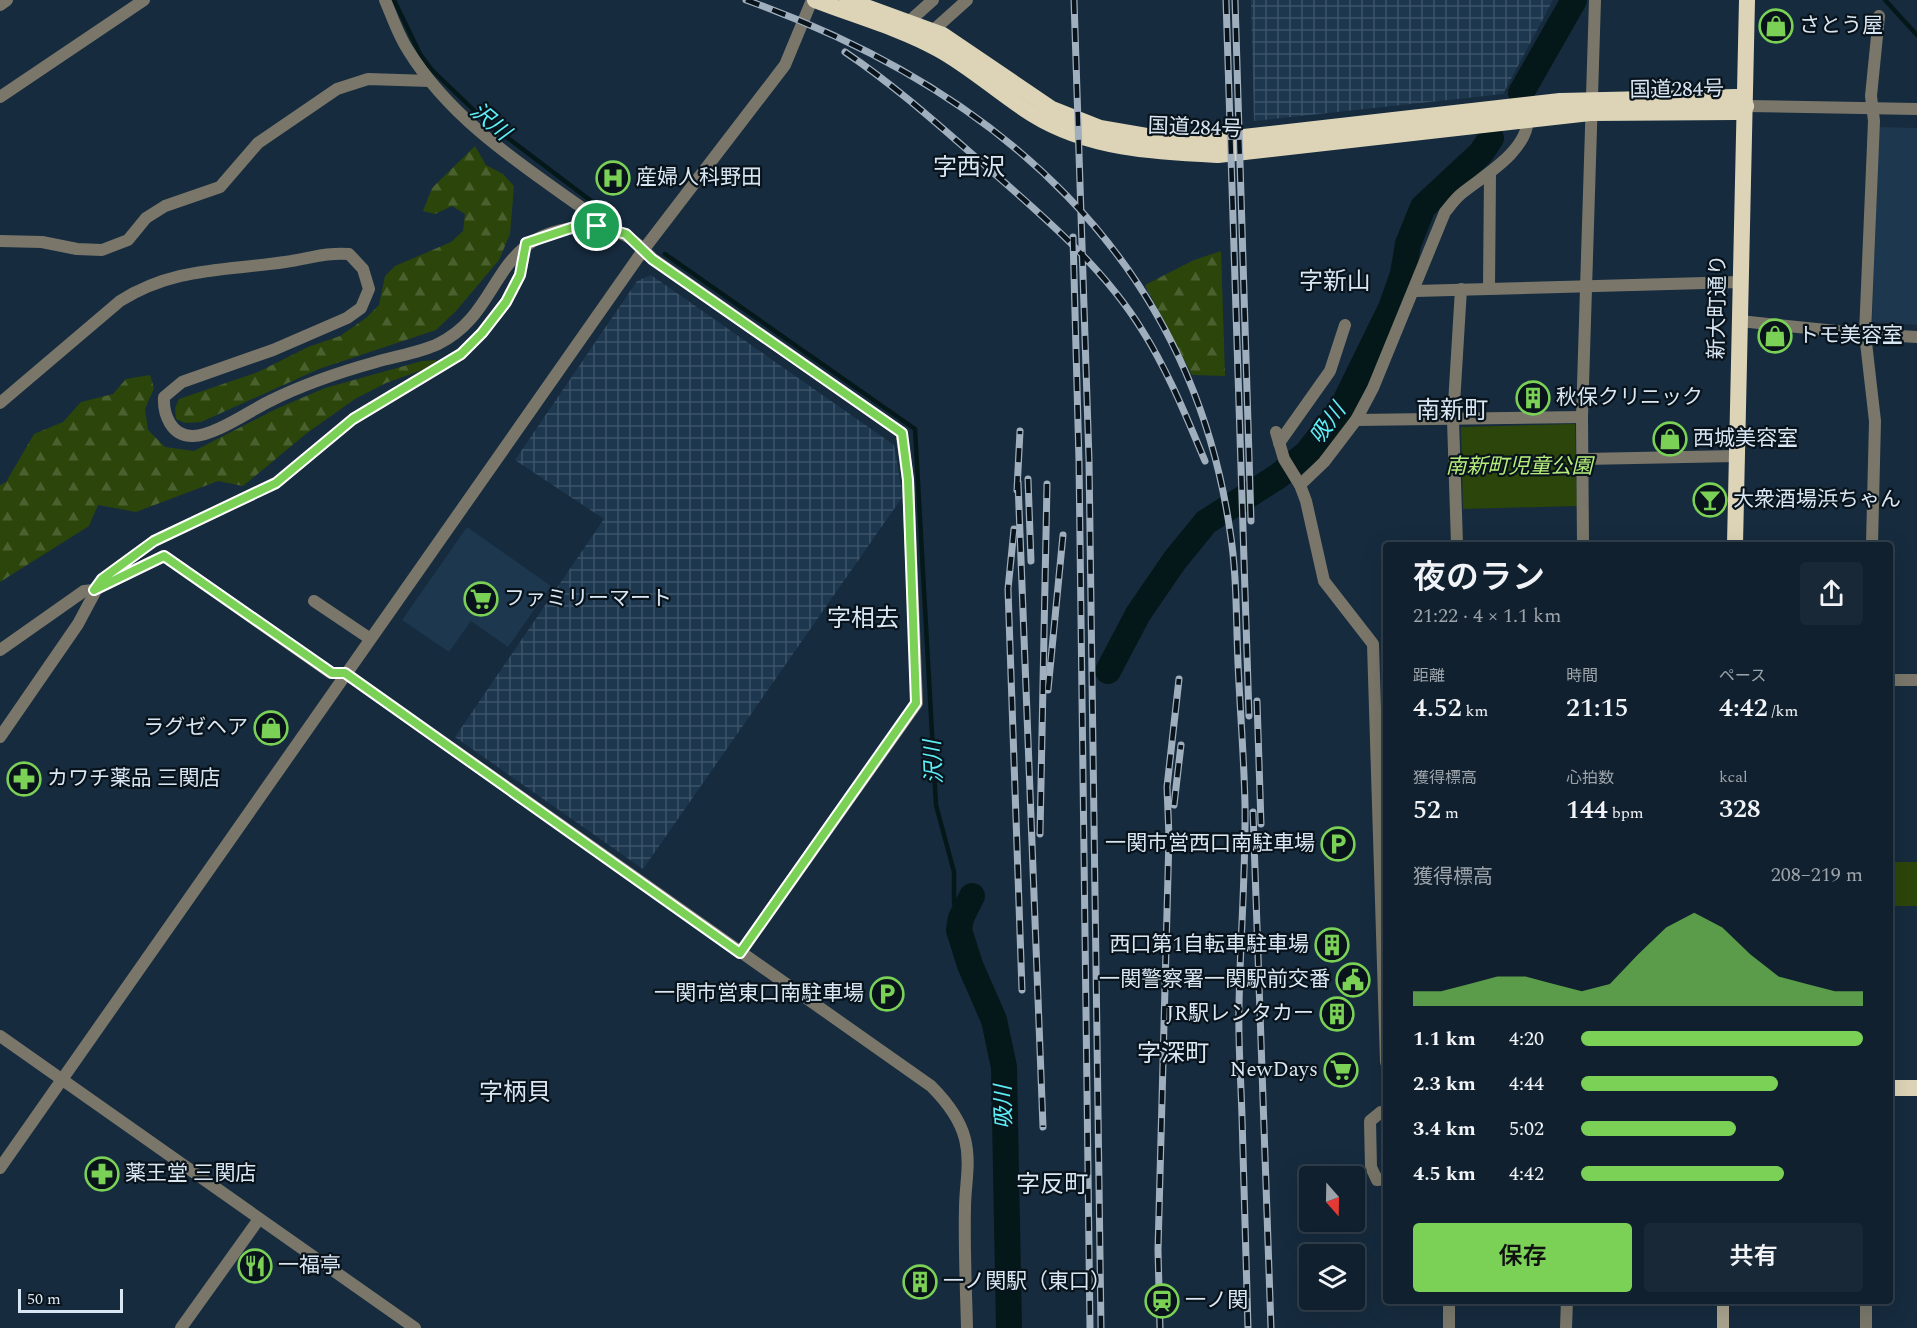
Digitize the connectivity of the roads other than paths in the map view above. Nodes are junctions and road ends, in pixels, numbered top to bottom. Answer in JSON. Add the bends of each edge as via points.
{"nodes":[{"id":1,"x":7,"y":0,"type":"edge"},
{"id":2,"x":144,"y":0,"type":"edge"},
{"id":3,"x":385,"y":0,"type":"edge"},
{"id":4,"x":813,"y":0,"type":"edge"},
{"id":5,"x":847,"y":0,"type":"edge"},
{"id":6,"x":933,"y":0,"type":"edge"},
{"id":7,"x":967,"y":0,"type":"edge"},
{"id":8,"x":1595,"y":0,"type":"edge"},
{"id":9,"x":1747,"y":0,"type":"edge"},
{"id":10,"x":0,"y":5,"type":"edge"},
{"id":11,"x":1879,"y":16,"type":"dead end"},
{"id":12,"x":905,"y":26,"type":"junction"},
{"id":13,"x":933,"y":30,"type":"junction"},
{"id":14,"x":920,"y":42,"type":"junction"},
{"id":15,"x":430,"y":81,"type":"junction"},
{"id":16,"x":0,"y":97,"type":"edge"},
{"id":17,"x":1590,"y":106,"type":"junction"},
{"id":18,"x":1746,"y":106,"type":"junction"},
{"id":19,"x":1873,"y":108,"type":"junction"},
{"id":20,"x":1917,"y":109,"type":"edge"},
{"id":21,"x":1528,"y":119,"type":"junction"},
{"id":22,"x":1258,"y":144,"type":"junction"},
{"id":23,"x":1217,"y":148,"type":"junction"},
{"id":24,"x":1490,"y":174,"type":"junction"},
{"id":25,"x":597,"y":226,"type":"junction"},
{"id":26,"x":0,"y":241,"type":"edge"},
{"id":27,"x":526,"y":243,"type":"junction"},
{"id":28,"x":644,"y":249,"type":"junction"},
{"id":29,"x":1741,"y":282,"type":"junction"},
{"id":30,"x":1586,"y":286,"type":"junction"},
{"id":31,"x":1489,"y":288,"type":"junction"},
{"id":32,"x":1461,"y":289,"type":"junction"},
{"id":33,"x":1415,"y":291,"type":"junction"},
{"id":34,"x":1740,"y":321,"type":"junction"},
{"id":35,"x":1345,"y":325,"type":"dead end"},
{"id":36,"x":1865,"y":334,"type":"junction"},
{"id":37,"x":1917,"y":337,"type":"edge"},
{"id":38,"x":0,"y":403,"type":"edge"},
{"id":39,"x":1582,"y":417,"type":"junction"},
{"id":40,"x":1356,"y":420,"type":"junction"},
{"id":41,"x":1453,"y":420,"type":"junction"},
{"id":42,"x":1736,"y":456,"type":"junction"},
{"id":43,"x":1584,"y":459,"type":"junction"},
{"id":44,"x":1298,"y":482,"type":"junction"},
{"id":45,"x":1456,"y":542,"type":"edge"},
{"id":46,"x":1584,"y":542,"type":"edge"},
{"id":47,"x":1735,"y":542,"type":"edge"},
{"id":48,"x":1872,"y":542,"type":"edge"},
{"id":49,"x":94,"y":590,"type":"junction"},
{"id":50,"x":314,"y":601,"type":"dead end"},
{"id":51,"x":369,"y":638,"type":"junction"},
{"id":52,"x":0,"y":650,"type":"edge"},
{"id":53,"x":1381,"y":659,"type":"edge"},
{"id":54,"x":345,"y":673,"type":"junction"},
{"id":55,"x":1893,"y":680,"type":"edge"},
{"id":56,"x":1917,"y":680,"type":"edge"},
{"id":57,"x":0,"y":737,"type":"edge"},
{"id":58,"x":1383,"y":882,"type":"edge"},
{"id":59,"x":740,"y":953,"type":"junction"},
{"id":60,"x":0,"y":1036,"type":"edge"},
{"id":61,"x":61,"y":1080,"type":"junction"},
{"id":62,"x":1893,"y":1088,"type":"edge"},
{"id":63,"x":1917,"y":1088,"type":"edge"},
{"id":64,"x":1383,"y":1113,"type":"edge"},
{"id":65,"x":0,"y":1168,"type":"edge"},
{"id":66,"x":1383,"y":1179,"type":"edge"},
{"id":67,"x":259,"y":1219,"type":"junction"},
{"id":68,"x":1449,"y":1304,"type":"edge"},
{"id":69,"x":1567,"y":1304,"type":"edge"},
{"id":70,"x":1723,"y":1304,"type":"edge"},
{"id":71,"x":1866,"y":1304,"type":"edge"},
{"id":72,"x":181,"y":1328,"type":"edge"},
{"id":73,"x":415,"y":1328,"type":"edge"},
{"id":74,"x":967,"y":1328,"type":"edge"},
{"id":75,"x":1449,"y":1328,"type":"edge"},
{"id":76,"x":1566,"y":1328,"type":"edge"},
{"id":77,"x":1723,"y":1328,"type":"edge"},
{"id":78,"x":1866,"y":1328,"type":"edge"}],
"edges":[{"from":1,"to":10,"type":"street"},
{"from":2,"to":16,"type":"street"},
{"from":3,"to":15,"type":"street","via":[[407,49]]},
{"from":4,"to":12,"type":"highway","name":"国道284号"},
{"from":4,"to":28,"type":"street","via":[[801,20],[786,65]]},
{"from":5,"to":12,"type":"highway","name":"国道284号"},
{"from":6,"to":12,"type":"street"},
{"from":7,"to":13,"type":"street"},
{"from":8,"to":17,"type":"street"},
{"from":9,"to":18,"type":"highway","name":"新大町通り"},
{"from":11,"to":19,"type":"street"},
{"from":12,"to":13,"type":"highway","name":"国道284号"},
{"from":12,"to":14,"type":"highway","name":"国道284号"},
{"from":13,"to":14,"type":"street"},
{"from":13,"to":23,"type":"highway","name":"国道284号","via":[[1062,113],[1100,128]]},
{"from":14,"to":23,"type":"highway","name":"国道284号","via":[[938,49],[1034,115],[1060,128],[1105,144],[1165,153]]},
{"from":15,"to":25,"type":"street","via":[[486,137],[588,212]]},
{"from":15,"to":26,"type":"street","via":[[368,79],[337,89],[258,143],[220,187],[165,206],[146,218],[128,240],[102,250]]},
{"from":17,"to":18,"type":"highway","name":"国道284号","via":[[1736,112]]},
{"from":17,"to":21,"type":"highway","name":"国道284号"},
{"from":17,"to":22,"type":"highway","name":"国道284号"},
{"from":17,"to":30,"type":"street"},
{"from":18,"to":19,"type":"street"},
{"from":18,"to":29,"type":"highway","name":"新大町通り"},
{"from":19,"to":20,"type":"street"},
{"from":19,"to":36,"type":"street"},
{"from":21,"to":22,"type":"highway","name":"国道284号"},
{"from":21,"to":24,"type":"street","via":[[1528,129]]},
{"from":22,"to":23,"type":"highway","name":"国道284号"},
{"from":24,"to":31,"type":"street"},
{"from":24,"to":33,"type":"street","via":[[1461,194],[1445,212]]},
{"from":25,"to":27,"type":"street","via":[[574,227]]},
{"from":25,"to":28,"type":"street","via":[[626,234]]},
{"from":27,"to":38,"type":"street","via":[[506,265],[462,330],[436,345],[310,383],[213,430],[193,436],[180,433],[163,410],[164,397],[182,382],[273,350],[361,308],[369,289],[363,268],[350,254],[328,252],[288,262],[182,274],[141,288],[120,301]]},
{"from":27,"to":49,"type":"street","via":[[520,275],[506,302],[461,354],[353,419],[276,483],[154,541],[102,579]]},
{"from":28,"to":51,"type":"street"},
{"from":28,"to":59,"type":"street","via":[[652,259],[902,433],[908,480],[916,703]]},
{"from":29,"to":30,"type":"street"},
{"from":29,"to":34,"type":"highway","name":"新大町通り"},
{"from":30,"to":31,"type":"street"},
{"from":30,"to":39,"type":"street"},
{"from":31,"to":32,"type":"street"},
{"from":32,"to":33,"type":"street"},
{"from":32,"to":41,"type":"street"},
{"from":33,"to":40,"type":"street"},
{"from":34,"to":36,"type":"street"},
{"from":34,"to":42,"type":"highway","name":"新大町通り"},
{"from":35,"to":44,"type":"street","via":[[1330,371],[1278,438],[1284,459]]},
{"from":36,"to":37,"type":"street"},
{"from":36,"to":48,"type":"street","via":[[1875,421]]},
{"from":39,"to":41,"type":"street"},
{"from":39,"to":43,"type":"street"},
{"from":40,"to":41,"type":"street"},
{"from":40,"to":44,"type":"street","via":[[1324,462]]},
{"from":41,"to":45,"type":"street"},
{"from":42,"to":43,"type":"street"},
{"from":42,"to":47,"type":"highway","name":"新大町通り"},
{"from":43,"to":46,"type":"street"},
{"from":44,"to":53,"type":"street","via":[[1324,581]]},
{"from":49,"to":52,"type":"street","via":[[84,591]]},
{"from":49,"to":54,"type":"street","via":[[164,556],[332,673]]},
{"from":49,"to":57,"type":"street","via":[[78,624]]},
{"from":50,"to":51,"type":"street"},
{"from":51,"to":54,"type":"street"},
{"from":53,"to":58,"type":"street"},
{"from":54,"to":59,"type":"street"},
{"from":54,"to":61,"type":"street"},
{"from":55,"to":56,"type":"street"},
{"from":59,"to":74,"type":"street","via":[[931,1086],[953,1112],[965,1138],[969,1164],[965,1207]]},
{"from":60,"to":61,"type":"street"},
{"from":61,"to":65,"type":"street"},
{"from":61,"to":67,"type":"street"},
{"from":62,"to":63,"type":"highway"},
{"from":64,"to":66,"type":"street","via":[[1370,1121],[1370,1133],[1371,1167],[1377,1180]]},
{"from":67,"to":72,"type":"street"},
{"from":67,"to":73,"type":"street"},
{"from":68,"to":75,"type":"street"},
{"from":69,"to":76,"type":"street"},
{"from":70,"to":77,"type":"main road"},
{"from":71,"to":78,"type":"street"}]}
